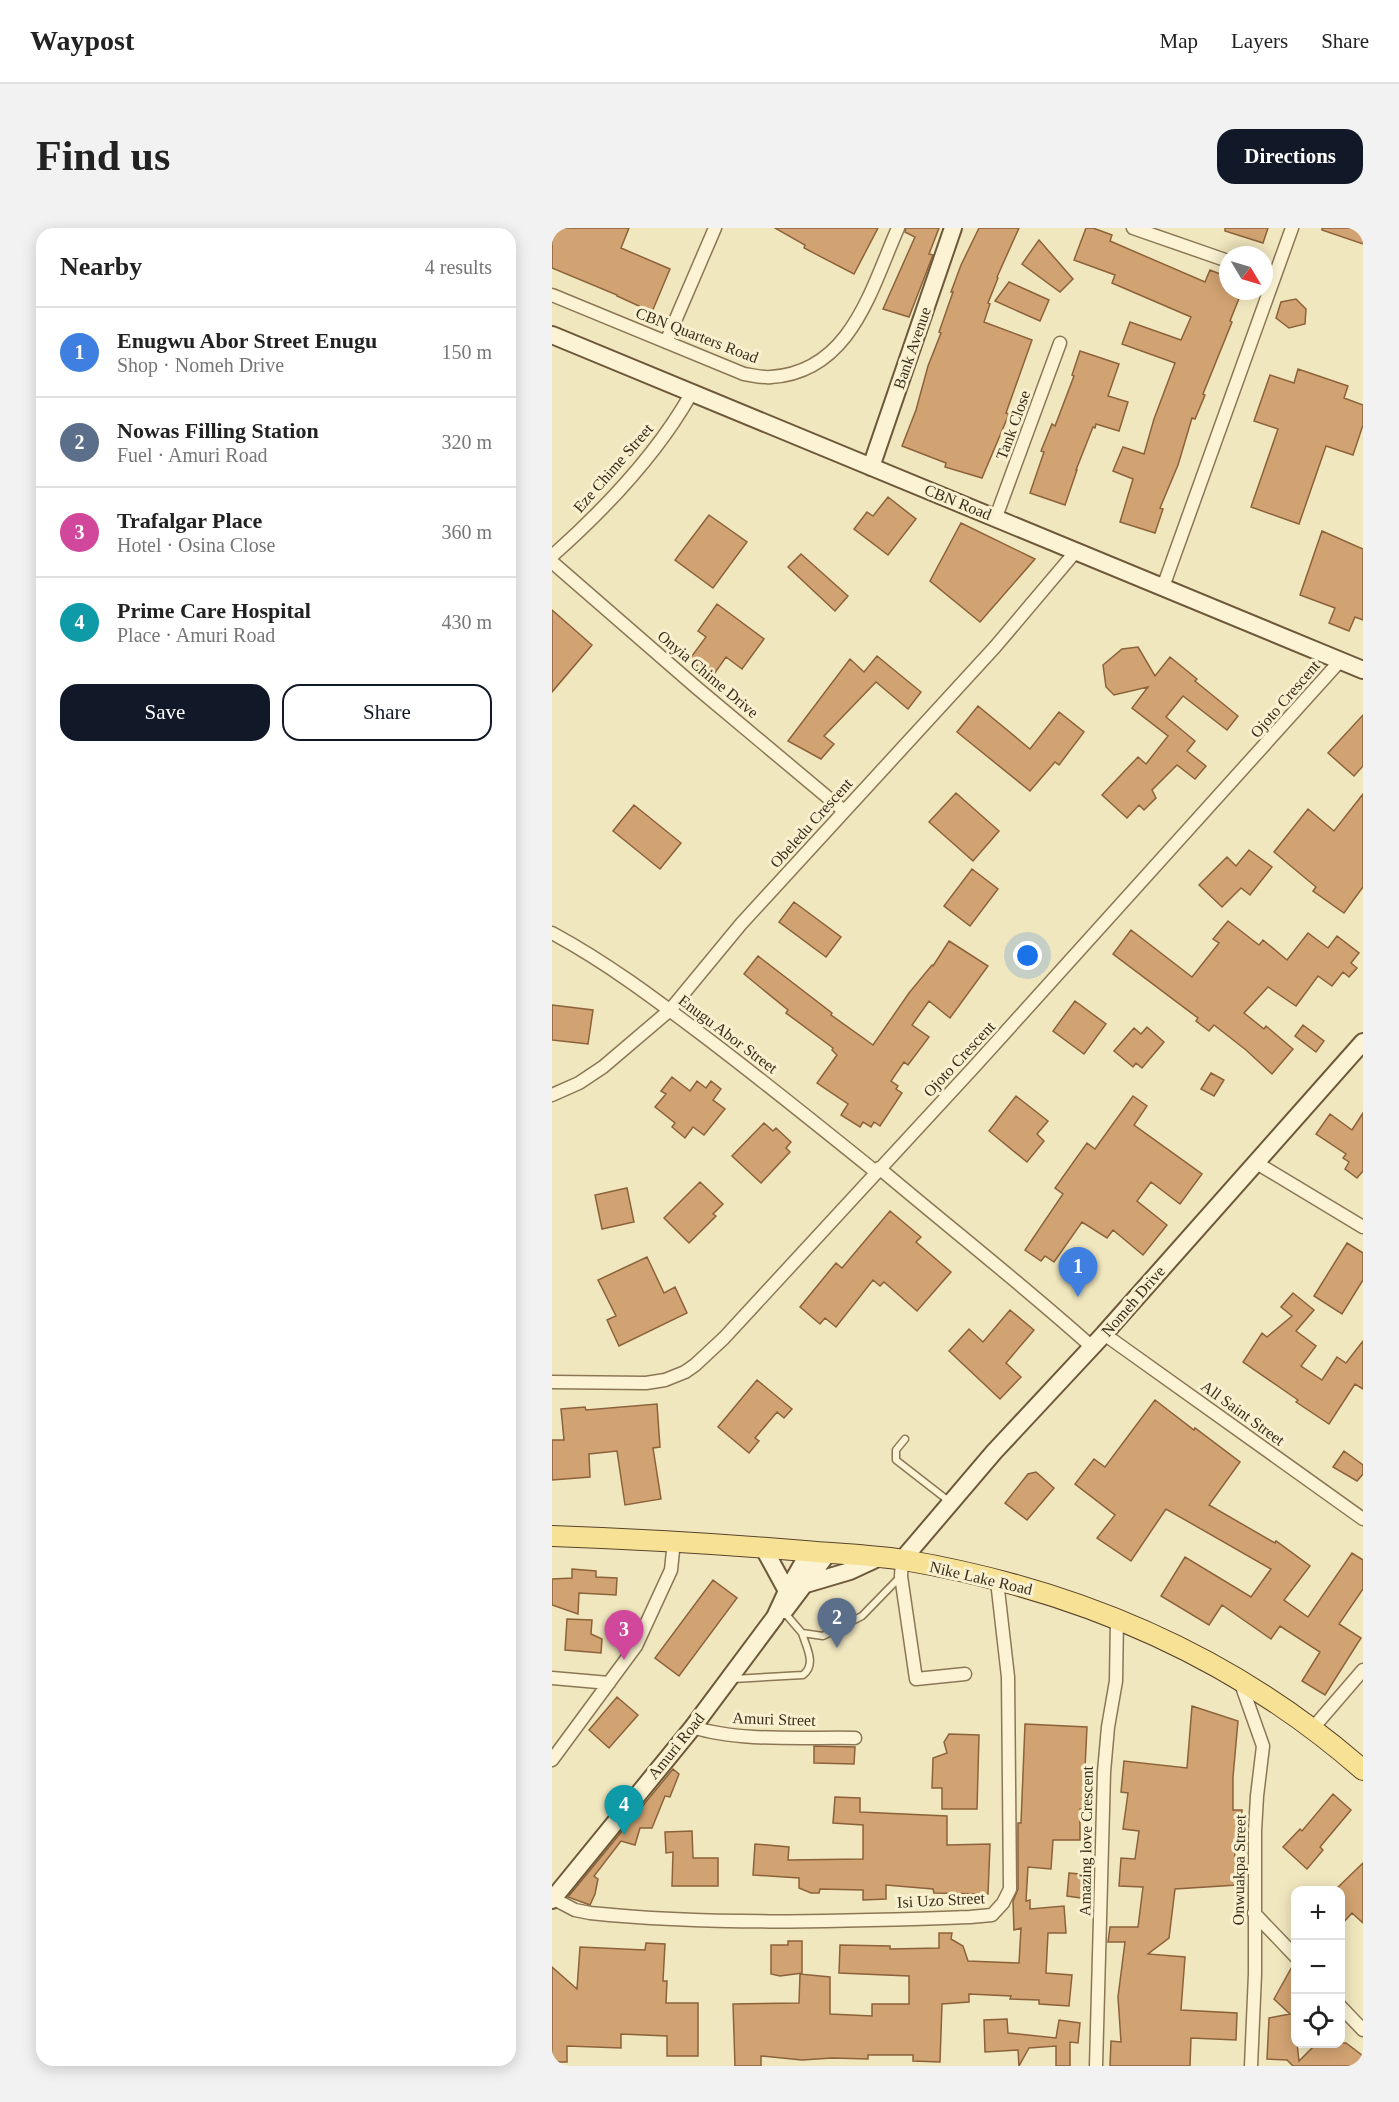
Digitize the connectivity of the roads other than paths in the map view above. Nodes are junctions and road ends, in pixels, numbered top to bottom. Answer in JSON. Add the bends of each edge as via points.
{"nodes":[{"id":1,"x":715,"y":228,"type":"edge"},
{"id":2,"x":898,"y":228,"type":"edge"},
{"id":3,"x":953,"y":228,"type":"edge"},
{"id":4,"x":1133,"y":228,"type":"edge"},
{"id":5,"x":1292,"y":228,"type":"edge"},
{"id":6,"x":1219,"y":258,"type":"edge"},
{"id":7,"x":1273,"y":268,"type":"edge"},
{"id":8,"x":552,"y":296,"type":"edge"},
{"id":9,"x":1261,"y":300,"type":"edge"},
{"id":10,"x":552,"y":335,"type":"edge"},
{"id":11,"x":666,"y":342,"type":"junction"},
{"id":12,"x":1060,"y":343,"type":"dead end"},
{"id":13,"x":691,"y":394,"type":"junction"},
{"id":14,"x":871,"y":467,"type":"junction"},
{"id":15,"x":996,"y":517,"type":"junction"},
{"id":16,"x":1077,"y":550,"type":"junction"},
{"id":17,"x":552,"y":556,"type":"edge"},
{"id":18,"x":552,"y":562,"type":"edge"},
{"id":19,"x":1163,"y":587,"type":"junction"},
{"id":20,"x":1340,"y":661,"type":"junction"},
{"id":21,"x":1363,"y":670,"type":"edge"},
{"id":22,"x":844,"y":811,"type":"junction"},
{"id":23,"x":552,"y":933,"type":"edge"},
{"id":24,"x":670,"y":1010,"type":"junction"},
{"id":25,"x":1363,"y":1042,"type":"edge"},
{"id":26,"x":552,"y":1095,"type":"edge"},
{"id":27,"x":1255,"y":1162,"type":"junction"},
{"id":28,"x":878,"y":1170,"type":"junction"},
{"id":29,"x":1363,"y":1227,"type":"edge"},
{"id":30,"x":1098,"y":1341,"type":"junction"},
{"id":31,"x":552,"y":1382,"type":"edge"},
{"id":32,"x":905,"y":1439,"type":"dead end"},
{"id":33,"x":951,"y":1502,"type":"junction"},
{"id":34,"x":1363,"y":1519,"type":"edge"},
{"id":35,"x":552,"y":1536,"type":"edge"},
{"id":36,"x":674,"y":1541,"type":"junction"},
{"id":37,"x":763,"y":1547,"type":"junction"},
{"id":38,"x":819,"y":1552,"type":"junction"},
{"id":39,"x":878,"y":1558,"type":"junction"},
{"id":40,"x":902,"y":1568,"type":"junction"},
{"id":41,"x":998,"y":1581,"type":"junction"},
{"id":42,"x":806,"y":1584,"type":"junction"},
{"id":43,"x":787,"y":1591,"type":"junction"},
{"id":44,"x":779,"y":1615,"type":"junction"},
{"id":45,"x":1117,"y":1618,"type":"junction"},
{"id":46,"x":802,"y":1633,"type":"junction"},
{"id":47,"x":1363,"y":1670,"type":"edge"},
{"id":48,"x":965,"y":1674,"type":"dead end"},
{"id":49,"x":552,"y":1678,"type":"edge"},
{"id":50,"x":729,"y":1679,"type":"junction"},
{"id":51,"x":1240,"y":1680,"type":"junction"},
{"id":52,"x":609,"y":1683,"type":"junction"},
{"id":53,"x":693,"y":1727,"type":"junction"},
{"id":54,"x":1313,"y":1728,"type":"junction"},
{"id":55,"x":855,"y":1738,"type":"dead end"},
{"id":56,"x":552,"y":1760,"type":"edge"},
{"id":57,"x":1363,"y":1770,"type":"edge"},
{"id":58,"x":553,"y":1899,"type":"edge"},
{"id":59,"x":1254,"y":1912,"type":"junction"},
{"id":60,"x":1291,"y":1952,"type":"edge"},
{"id":61,"x":1345,"y":2010,"type":"edge"},
{"id":62,"x":1363,"y":2030,"type":"edge"},
{"id":63,"x":1096,"y":2066,"type":"edge"},
{"id":64,"x":1251,"y":2066,"type":"edge"}],
"edges":[{"from":1,"to":11,"type":"street"},
{"from":2,"to":11,"type":"street","name":"CBN Quarters Road","via":[[847,337],[825,359],[802,371],[770,378],[744,374]]},
{"from":3,"to":14,"type":"main road","name":"Bank Avenue"},
{"from":4,"to":6,"type":"street"},
{"from":5,"to":7,"type":"street"},
{"from":8,"to":11,"type":"street","name":"CBN Quarters Road"},
{"from":9,"to":19,"type":"street"},
{"from":10,"to":13,"type":"main road","name":"CBN Road"},
{"from":12,"to":15,"type":"street","name":"Tank Close"},
{"from":13,"to":14,"type":"main road","name":"CBN Road"},
{"from":13,"to":17,"type":"street","name":"Eze Chime Street","via":[[633,475]]},
{"from":14,"to":15,"type":"main road","name":"CBN Road"},
{"from":15,"to":16,"type":"main road","name":"CBN Road"},
{"from":16,"to":19,"type":"main road","name":"CBN Road"},
{"from":16,"to":22,"type":"street","name":"Obeledu Crescent"},
{"from":18,"to":22,"type":"street","name":"Onyia Chime Drive"},
{"from":19,"to":20,"type":"main road","name":"CBN Road"},
{"from":20,"to":21,"type":"main road","name":"CBN Road"},
{"from":20,"to":28,"type":"street","name":"Ojoto Crescent"},
{"from":22,"to":24,"type":"street","name":"Obeledu Crescent","via":[[741,924]]},
{"from":23,"to":24,"type":"street","name":"Enugu Abor Street"},
{"from":24,"to":26,"type":"street","name":"Obeledu Crescent","via":[[598,1070]]},
{"from":24,"to":28,"type":"street","name":"Enugu Abor Street"},
{"from":25,"to":27,"type":"main road","name":"Nomeh Drive"},
{"from":27,"to":29,"type":"street"},
{"from":27,"to":30,"type":"main road","name":"Nomeh Drive"},
{"from":28,"to":30,"type":"street","name":"Enugu Abor Street","via":[[1035,1296]]},
{"from":28,"to":31,"type":"street","name":"Ojoto Crescent","via":[[724,1338],[685,1372],[646,1383]]},
{"from":30,"to":33,"type":"main road","name":"Nomeh Drive"},
{"from":30,"to":34,"type":"street","name":"All Saint Street"},
{"from":32,"to":33,"type":"lane","via":[[896,1450],[896,1460]]},
{"from":33,"to":40,"type":"main road","name":"Nomeh Drive"},
{"from":35,"to":36,"type":"main road","name":"Nike Lake Road"},
{"from":36,"to":37,"type":"main road","name":"Nike Lake Road"},
{"from":36,"to":52,"type":"street","via":[[671,1570],[636,1647]]},
{"from":37,"to":38,"type":"main road","name":"Nike Lake Road"},
{"from":37,"to":43,"type":"main road"},
{"from":38,"to":39,"type":"main road","name":"Nike Lake Road"},
{"from":38,"to":42,"type":"main road","name":"Amuri Road"},
{"from":38,"to":43,"type":"main road","name":"Amuri Road"},
{"from":39,"to":40,"type":"main road","name":"Nike Lake Road"},
{"from":39,"to":42,"type":"main road"},
{"from":40,"to":41,"type":"main road","name":"Nike Lake Road"},
{"from":40,"to":46,"type":"lane","via":[[862,1616],[823,1636]]},
{"from":40,"to":48,"type":"street","via":[[916,1679]]},
{"from":41,"to":45,"type":"main road","name":"Nike Lake Road","via":[[1052,1594]]},
{"from":41,"to":58,"type":"street","name":"Isi Uzo Street","via":[[1008,1677],[1010,1889],[992,1915],[804,1922],[693,1921],[590,1913]]},
{"from":42,"to":44,"type":"main road","name":"Amuri Road"},
{"from":43,"to":44,"type":"main road","name":"Amuri Road"},
{"from":44,"to":46,"type":"lane"},
{"from":44,"to":50,"type":"main road","name":"Amuri Road"},
{"from":45,"to":51,"type":"main road","name":"Nike Lake Road"},
{"from":45,"to":63,"type":"street","name":"Amazing love Crescent","via":[[1116,1682],[1104,1773]]},
{"from":46,"to":50,"type":"lane","via":[[811,1663],[803,1675]]},
{"from":47,"to":54,"type":"street"},
{"from":49,"to":52,"type":"street"},
{"from":50,"to":53,"type":"main road","name":"Amuri Road"},
{"from":51,"to":54,"type":"main road","name":"Nike Lake Road"},
{"from":51,"to":59,"type":"street","name":"Onwuakpa Street","via":[[1263,1746],[1257,1796]]},
{"from":52,"to":56,"type":"street"},
{"from":53,"to":55,"type":"street","name":"Amuri Street","via":[[738,1735]]},
{"from":53,"to":58,"type":"main road","name":"Amuri Road"},
{"from":54,"to":57,"type":"main road","name":"Nike Lake Road"},
{"from":59,"to":60,"type":"street"},
{"from":59,"to":64,"type":"street","name":"Onwuakpa Street"},
{"from":61,"to":62,"type":"street"}]}
